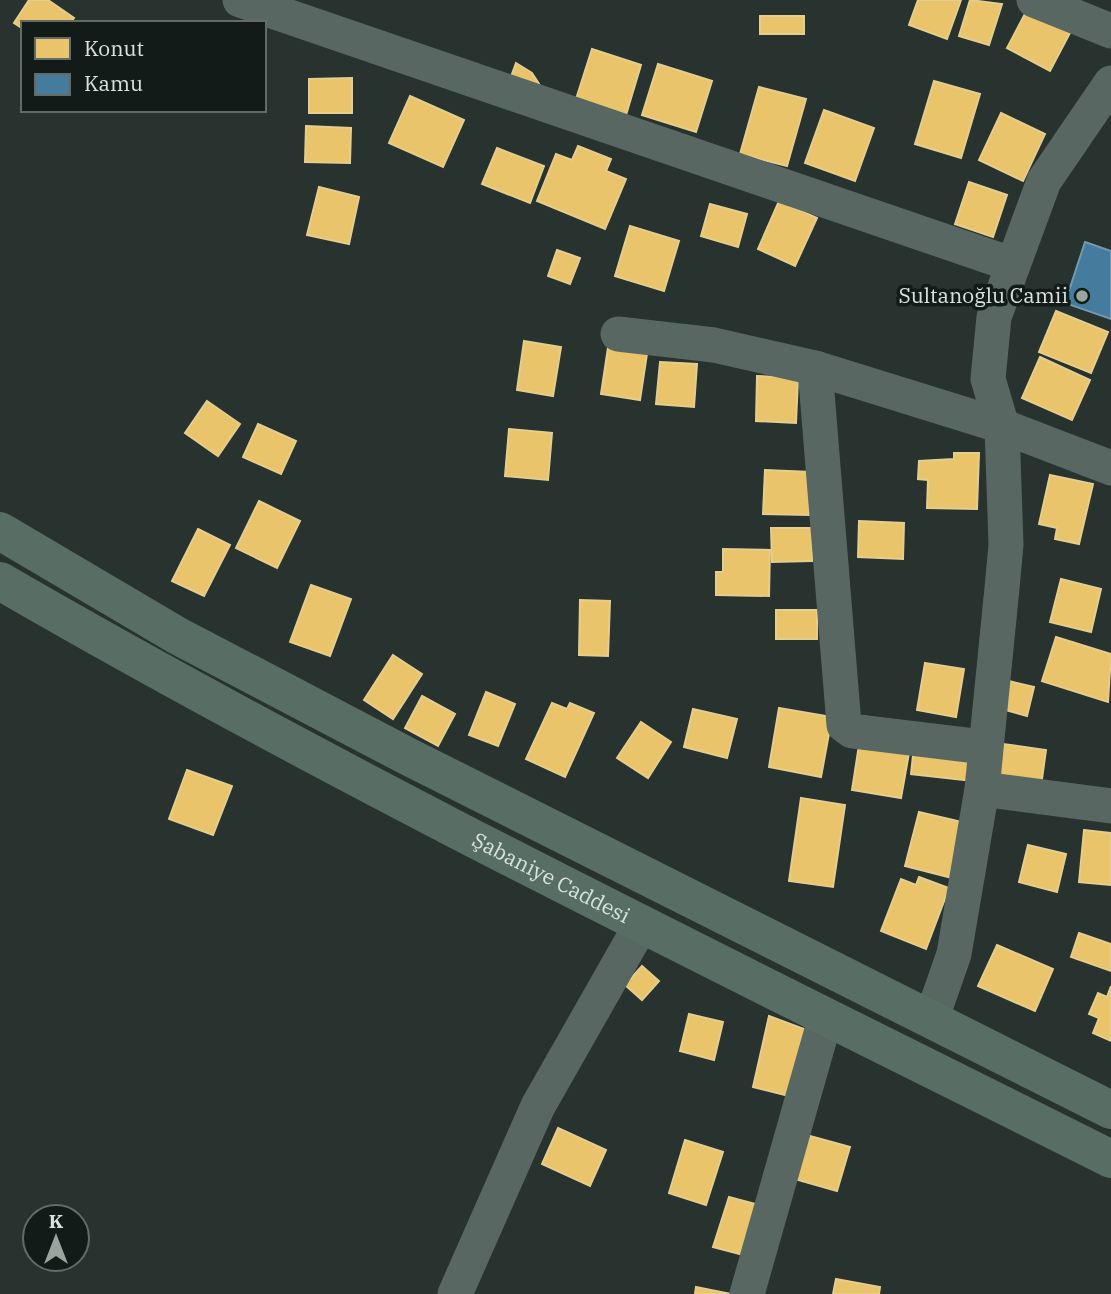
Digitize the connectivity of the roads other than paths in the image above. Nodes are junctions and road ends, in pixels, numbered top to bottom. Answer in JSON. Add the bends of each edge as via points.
{"nodes":[{"id":1,"x":240,"y":0,"type":"edge"},
{"id":2,"x":1034,"y":0,"type":"edge"},
{"id":3,"x":1111,"y":31,"type":"edge"},
{"id":4,"x":1111,"y":83,"type":"edge"},
{"id":5,"x":1011,"y":264,"type":"junction"},
{"id":6,"x":618,"y":334,"type":"dead end"},
{"id":7,"x":815,"y":368,"type":"junction"},
{"id":8,"x":1002,"y":426,"type":"junction"},
{"id":9,"x":1111,"y":468,"type":"edge"},
{"id":10,"x":0,"y":531,"type":"edge"},
{"id":11,"x":0,"y":581,"type":"edge"},
{"id":12,"x":984,"y":747,"type":"junction"},
{"id":13,"x":982,"y":789,"type":"junction"},
{"id":14,"x":1111,"y":806,"type":"edge"},
{"id":15,"x":717,"y":911,"type":"junction"},
{"id":16,"x":641,"y":925,"type":"junction"},
{"id":17,"x":696,"y":953,"type":"junction"},
{"id":18,"x":826,"y":1016,"type":"junction"},
{"id":19,"x":931,"y":1020,"type":"junction"},
{"id":20,"x":1111,"y":1110,"type":"edge"},
{"id":21,"x":1111,"y":1159,"type":"edge"},
{"id":22,"x":454,"y":1294,"type":"edge"},
{"id":23,"x":747,"y":1294,"type":"edge"}],
"edges":[{"from":1,"to":5,"type":"street"},
{"from":2,"to":3,"type":"street"},
{"from":4,"to":5,"type":"street","via":[[1044,181]]},
{"from":5,"to":8,"type":"street","via":[[993,317],[988,379]]},
{"from":6,"to":7,"type":"street","via":[[714,345]]},
{"from":7,"to":8,"type":"street"},
{"from":7,"to":12,"type":"street","via":[[844,725],[852,731]]},
{"from":8,"to":9,"type":"street"},
{"from":8,"to":12,"type":"street","via":[[1006,545]]},
{"from":10,"to":15,"type":"highway","via":[[178,636]]},
{"from":11,"to":16,"type":"highway","name":"Şabaniye Caddesi","via":[[181,686]]},
{"from":12,"to":13,"type":"street"},
{"from":13,"to":14,"type":"street"},
{"from":13,"to":19,"type":"street","via":[[954,954]]},
{"from":15,"to":17,"type":"highway"},
{"from":15,"to":19,"type":"highway"},
{"from":16,"to":17,"type":"highway","name":"Şabaniye Caddesi"},
{"from":16,"to":22,"type":"street","via":[[537,1106]]},
{"from":17,"to":18,"type":"highway","name":"Şabaniye Caddesi"},
{"from":18,"to":21,"type":"highway","name":"Şabaniye Caddesi"},
{"from":18,"to":23,"type":"street"},
{"from":19,"to":20,"type":"highway"}]}
